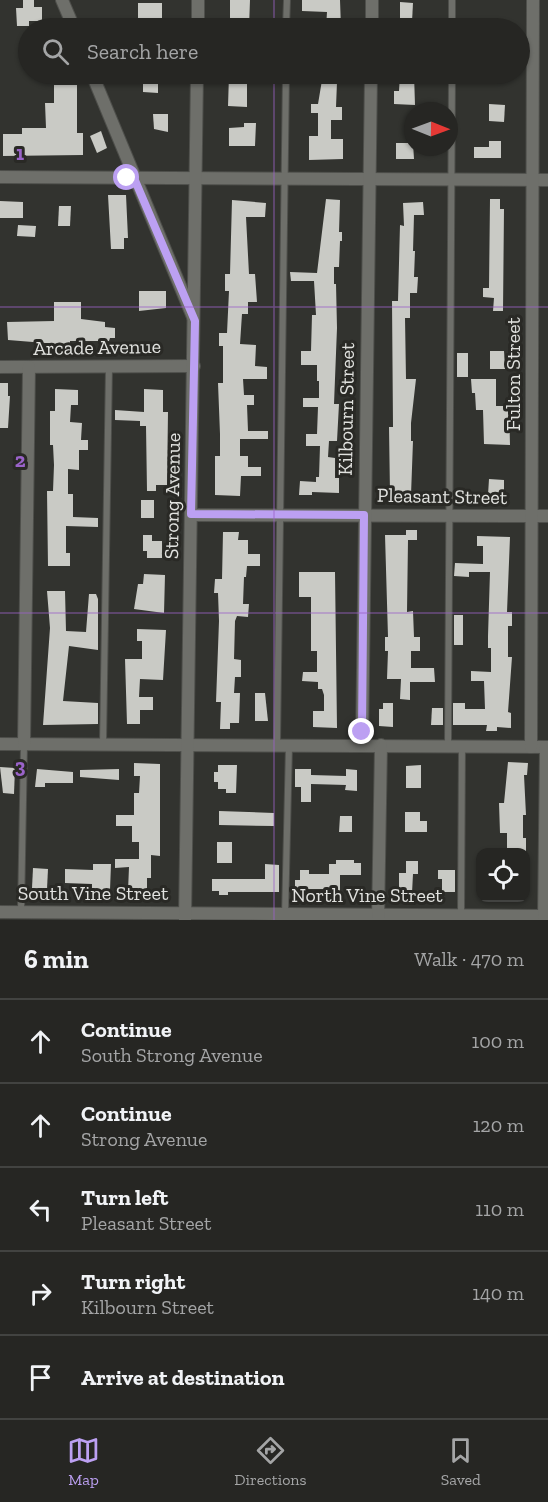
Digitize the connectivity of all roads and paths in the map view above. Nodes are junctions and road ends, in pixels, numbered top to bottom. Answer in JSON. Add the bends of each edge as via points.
{"nodes":[{"id":1,"x":62,"y":0,"type":"edge"},
{"id":2,"x":198,"y":0,"type":"edge"},
{"id":3,"x":287,"y":0,"type":"edge"},
{"id":4,"x":372,"y":0,"type":"edge"},
{"id":5,"x":452,"y":0,"type":"edge"},
{"id":6,"x":533,"y":0,"type":"edge"},
{"id":7,"x":70,"y":18,"type":"edge"},
{"id":8,"x":198,"y":18,"type":"edge"},
{"id":9,"x":286,"y":18,"type":"edge"},
{"id":10,"x":372,"y":18,"type":"edge"},
{"id":11,"x":452,"y":18,"type":"edge"},
{"id":12,"x":96,"y":84,"type":"edge"},
{"id":13,"x":197,"y":84,"type":"edge"},
{"id":14,"x":286,"y":84,"type":"edge"},
{"id":15,"x":371,"y":84,"type":"edge"},
{"id":16,"x":452,"y":84,"type":"edge"},
{"id":17,"x":0,"y":177,"type":"edge"},
{"id":18,"x":134,"y":178,"type":"junction"},
{"id":19,"x":195,"y":178,"type":"junction"},
{"id":20,"x":284,"y":178,"type":"junction"},
{"id":21,"x":370,"y":178,"type":"junction"},
{"id":22,"x":451,"y":179,"type":"junction"},
{"id":23,"x":533,"y":180,"type":"junction"},
{"id":24,"x":548,"y":180,"type":"edge"},
{"id":25,"x":195,"y":321,"type":"junction"},
{"id":26,"x":194,"y":366,"type":"junction"},
{"id":27,"x":0,"y":367,"type":"edge"},
{"id":28,"x":29,"y":367,"type":"junction"},
{"id":29,"x":109,"y":367,"type":"junction"},
{"id":30,"x":191,"y":514,"type":"junction"},
{"id":31,"x":280,"y":514,"type":"junction"},
{"id":32,"x":364,"y":515,"type":"junction"},
{"id":33,"x":532,"y":516,"type":"junction"},
{"id":34,"x":548,"y":516,"type":"edge"},
{"id":35,"x":449,"y":517,"type":"junction"},
{"id":36,"x":0,"y":744,"type":"edge"},
{"id":37,"x":24,"y":744,"type":"junction"},
{"id":38,"x":103,"y":745,"type":"junction"},
{"id":39,"x":188,"y":745,"type":"junction"},
{"id":40,"x":362,"y":745,"type":"junction"},
{"id":41,"x":381,"y":745,"type":"junction"},
{"id":42,"x":448,"y":745,"type":"junction"},
{"id":43,"x":462,"y":745,"type":"junction"},
{"id":44,"x":284,"y":746,"type":"junction"},
{"id":45,"x":531,"y":747,"type":"junction"},
{"id":46,"x":547,"y":747,"type":"edge"},
{"id":47,"x":0,"y":912,"type":"edge"},
{"id":48,"x":21,"y":912,"type":"junction"},
{"id":49,"x":185,"y":916,"type":"edge"},
{"id":50,"x":285,"y":917,"type":"edge"},
{"id":51,"x":378,"y":917,"type":"edge"},
{"id":52,"x":461,"y":918,"type":"edge"},
{"id":53,"x":545,"y":918,"type":"edge"}],
"edges":[{"from":1,"to":7,"type":"street"},
{"from":2,"to":8,"type":"street"},
{"from":3,"to":9,"type":"lane"},
{"from":4,"to":10,"type":"street"},
{"from":5,"to":11,"type":"lane"},
{"from":6,"to":23,"type":"street","name":"Fulton Street"},
{"from":12,"to":18,"type":"street"},
{"from":13,"to":19,"type":"street","name":"Strong Avenue"},
{"from":14,"to":20,"type":"lane"},
{"from":15,"to":21,"type":"street","name":"Kilbourn Street"},
{"from":16,"to":22,"type":"lane"},
{"from":17,"to":18,"type":"street"},
{"from":18,"to":19,"type":"street"},
{"from":18,"to":25,"type":"street"},
{"from":19,"to":20,"type":"street"},
{"from":19,"to":25,"type":"street","name":"Strong Avenue"},
{"from":20,"to":21,"type":"street"},
{"from":20,"to":31,"type":"lane"},
{"from":21,"to":22,"type":"street"},
{"from":21,"to":32,"type":"street","name":"Kilbourn Street"},
{"from":22,"to":23,"type":"street"},
{"from":22,"to":35,"type":"lane"},
{"from":23,"to":24,"type":"street"},
{"from":23,"to":33,"type":"street","name":"Fulton Street"},
{"from":25,"to":26,"type":"street","name":"Strong Avenue"},
{"from":26,"to":29,"type":"street","name":"Arcade Avenue"},
{"from":26,"to":30,"type":"street","name":"Strong Avenue"},
{"from":27,"to":28,"type":"street","name":"Arcade Avenue"},
{"from":28,"to":29,"type":"street","name":"Arcade Avenue"},
{"from":28,"to":37,"type":"street"},
{"from":29,"to":38,"type":"lane"},
{"from":30,"to":31,"type":"street","name":"Pleasant Street"},
{"from":30,"to":39,"type":"street","name":"Strong Avenue"},
{"from":31,"to":32,"type":"street","name":"Pleasant Street"},
{"from":31,"to":44,"type":"lane"},
{"from":32,"to":35,"type":"street","name":"Pleasant Street"},
{"from":32,"to":40,"type":"street","name":"Kilbourn Street"},
{"from":33,"to":34,"type":"street","name":"Pleasant Street"},
{"from":33,"to":35,"type":"street","name":"Pleasant Street"},
{"from":33,"to":45,"type":"street","name":"Fulton Street"},
{"from":35,"to":42,"type":"lane"},
{"from":36,"to":37,"type":"street"},
{"from":37,"to":38,"type":"street"},
{"from":37,"to":48,"type":"lane"},
{"from":38,"to":39,"type":"street"},
{"from":39,"to":44,"type":"street"},
{"from":39,"to":49,"type":"street","name":"Strong Avenue"},
{"from":40,"to":41,"type":"street"},
{"from":40,"to":44,"type":"street"},
{"from":41,"to":42,"type":"street"},
{"from":41,"to":51,"type":"street"},
{"from":42,"to":43,"type":"street"},
{"from":43,"to":45,"type":"street"},
{"from":43,"to":52,"type":"lane"},
{"from":44,"to":50,"type":"lane"},
{"from":45,"to":46,"type":"street"},
{"from":46,"to":53,"type":"street"},
{"from":47,"to":48,"type":"street","name":"South Vine Street"},
{"from":48,"to":49,"type":"street","name":"South Vine Street"},
{"from":49,"to":50,"type":"street","name":"North Vine Street"},
{"from":50,"to":51,"type":"street","name":"North Vine Street"},
{"from":51,"to":52,"type":"street","name":"North Vine Street"},
{"from":52,"to":53,"type":"street","name":"North Vine Street"}]}
